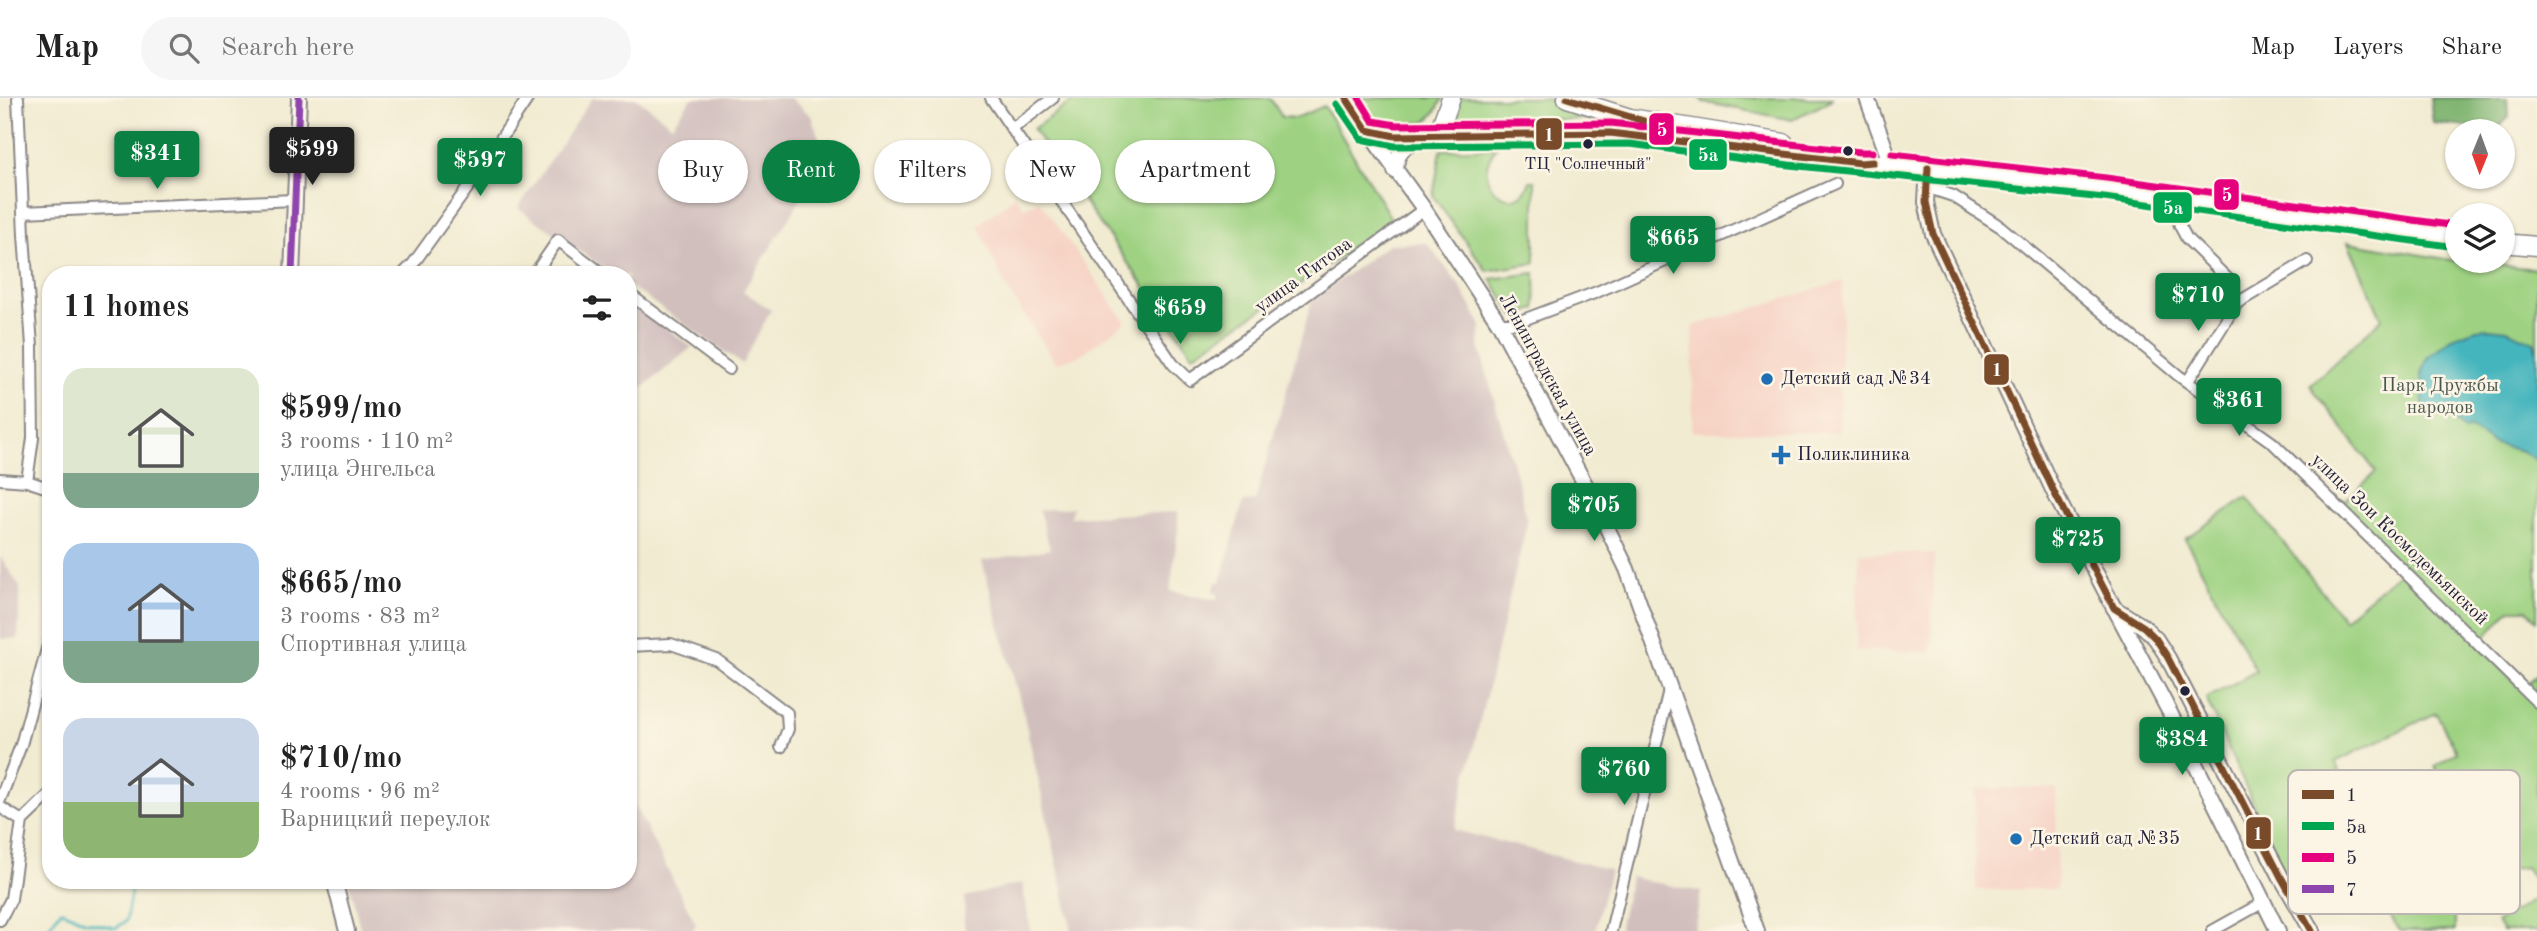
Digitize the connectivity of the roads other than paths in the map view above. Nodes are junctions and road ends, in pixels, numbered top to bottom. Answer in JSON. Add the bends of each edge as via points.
{"nodes":[{"id":1,"x":18,"y":98,"type":"edge"},
{"id":2,"x":299,"y":98,"type":"edge"},
{"id":3,"x":528,"y":98,"type":"edge"},
{"id":4,"x":991,"y":98,"type":"edge"},
{"id":5,"x":1053,"y":98,"type":"edge"},
{"id":6,"x":1346,"y":98,"type":"edge"},
{"id":7,"x":1451,"y":98,"type":"edge"},
{"id":8,"x":1567,"y":98,"type":"edge"},
{"id":9,"x":1867,"y":98,"type":"edge"},
{"id":10,"x":1012,"y":129,"type":"junction"},
{"id":11,"x":1367,"y":130,"type":"junction"},
{"id":12,"x":1432,"y":135,"type":"junction"},
{"id":13,"x":1873,"y":162,"type":"junction"},
{"id":14,"x":1891,"y":164,"type":"junction"},
{"id":15,"x":1928,"y":168,"type":"junction"},
{"id":16,"x":1395,"y":171,"type":"junction"},
{"id":17,"x":1835,"y":184,"type":"dead end"},
{"id":18,"x":1926,"y":187,"type":"junction"},
{"id":19,"x":2172,"y":197,"type":"junction"},
{"id":20,"x":294,"y":200,"type":"junction"},
{"id":21,"x":1424,"y":209,"type":"junction"},
{"id":22,"x":23,"y":212,"type":"junction"},
{"id":23,"x":2445,"y":235,"type":"edge"},
{"id":24,"x":2515,"y":245,"type":"edge"},
{"id":25,"x":2536,"y":247,"type":"edge"},
{"id":26,"x":2307,"y":261,"type":"dead end"},
{"id":27,"x":292,"y":266,"type":"edge"},
{"id":28,"x":411,"y":266,"type":"edge"},
{"id":29,"x":540,"y":266,"type":"edge"},
{"id":30,"x":592,"y":266,"type":"edge"},
{"id":31,"x":637,"y":300,"type":"edge"},
{"id":32,"x":2237,"y":303,"type":"junction"},
{"id":33,"x":1499,"y":323,"type":"junction"},
{"id":34,"x":729,"y":369,"type":"dead end"},
{"id":35,"x":2188,"y":381,"type":"junction"},
{"id":36,"x":0,"y":480,"type":"edge"},
{"id":37,"x":27,"y":481,"type":"junction"},
{"id":38,"x":42,"y":486,"type":"edge"},
{"id":39,"x":2114,"y":608,"type":"junction"},
{"id":40,"x":637,"y":646,"type":"edge"},
{"id":41,"x":42,"y":667,"type":"edge"},
{"id":42,"x":1669,"y":690,"type":"junction"},
{"id":43,"x":2537,"y":702,"type":"edge"},
{"id":44,"x":781,"y":747,"type":"dead end"},
{"id":45,"x":0,"y":800,"type":"edge"},
{"id":46,"x":42,"y":802,"type":"edge"},
{"id":47,"x":0,"y":807,"type":"edge"},
{"id":48,"x":22,"y":821,"type":"junction"},
{"id":49,"x":336,"y":889,"type":"edge"},
{"id":50,"x":2288,"y":889,"type":"edge"},
{"id":51,"x":2264,"y":902,"type":"junction"},
{"id":52,"x":2302,"y":914,"type":"edge"},
{"id":53,"x":0,"y":920,"type":"edge"},
{"id":54,"x":347,"y":931,"type":"edge"},
{"id":55,"x":1611,"y":931,"type":"edge"},
{"id":56,"x":1756,"y":931,"type":"edge"},
{"id":57,"x":2212,"y":931,"type":"edge"},
{"id":58,"x":2278,"y":931,"type":"edge"},
{"id":59,"x":2312,"y":931,"type":"edge"}],
"edges":[{"from":1,"to":22,"type":"street"},
{"from":2,"to":20,"type":"street"},
{"from":3,"to":28,"type":"street"},
{"from":4,"to":10,"type":"street"},
{"from":5,"to":10,"type":"street"},
{"from":6,"to":11,"type":"main road"},
{"from":7,"to":12,"type":"main road"},
{"from":8,"to":13,"type":"main road","via":[[1630,118]]},
{"from":9,"to":14,"type":"street"},
{"from":10,"to":21,"type":"street","name":"улица Титова","via":[[1173,364],[1190,380]]},
{"from":11,"to":12,"type":"main road","via":[[1395,136]]},
{"from":11,"to":16,"type":"street","name":"Ленинградская улица"},
{"from":12,"to":13,"type":"main road","via":[[1609,132]]},
{"from":12,"to":16,"type":"street","via":[[1406,145],[1397,155]]},
{"from":13,"to":14,"type":"main road"},
{"from":14,"to":15,"type":"main road"},
{"from":15,"to":18,"type":"street"},
{"from":15,"to":19,"type":"main road"},
{"from":16,"to":21,"type":"street","name":"Ленинградская улица"},
{"from":17,"to":33,"type":"street","via":[[1586,296],[1515,323]]},
{"from":18,"to":35,"type":"street","name":"улица Зои Космодемьянской","via":[[1954,196],[2001,227]]},
{"from":18,"to":39,"type":"street","via":[[1928,218],[1950,273]]},
{"from":19,"to":23,"type":"main road"},
{"from":19,"to":32,"type":"street","via":[[2187,239],[2228,279]]},
{"from":20,"to":22,"type":"street"},
{"from":20,"to":27,"type":"street"},
{"from":21,"to":33,"type":"street","name":"Ленинградская улица"},
{"from":22,"to":37,"type":"street","via":[[32,346],[33,438]]},
{"from":24,"to":25,"type":"main road"},
{"from":26,"to":32,"type":"street"},
{"from":29,"to":30,"type":"street","via":[[558,240]]},
{"from":31,"to":34,"type":"street"},
{"from":32,"to":35,"type":"street"},
{"from":33,"to":42,"type":"street","name":"Ленинградская улица","via":[[1627,569]]},
{"from":35,"to":43,"type":"street","name":"улица Зои Космодемьянской","via":[[2273,443]]},
{"from":36,"to":37,"type":"street"},
{"from":37,"to":38,"type":"street"},
{"from":39,"to":50,"type":"street","via":[[2144,627],[2168,658]]},
{"from":39,"to":51,"type":"street"},
{"from":40,"to":44,"type":"street","via":[[671,644],[723,664],[787,713],[788,729]]},
{"from":41,"to":45,"type":"street"},
{"from":42,"to":55,"type":"street"},
{"from":42,"to":56,"type":"street","name":"Ленинградская улица"},
{"from":46,"to":48,"type":"street"},
{"from":47,"to":48,"type":"street"},
{"from":48,"to":53,"type":"street","via":[[11,899]]},
{"from":49,"to":54,"type":"street"},
{"from":51,"to":57,"type":"street"},
{"from":51,"to":58,"type":"street"},
{"from":52,"to":59,"type":"street"}]}
